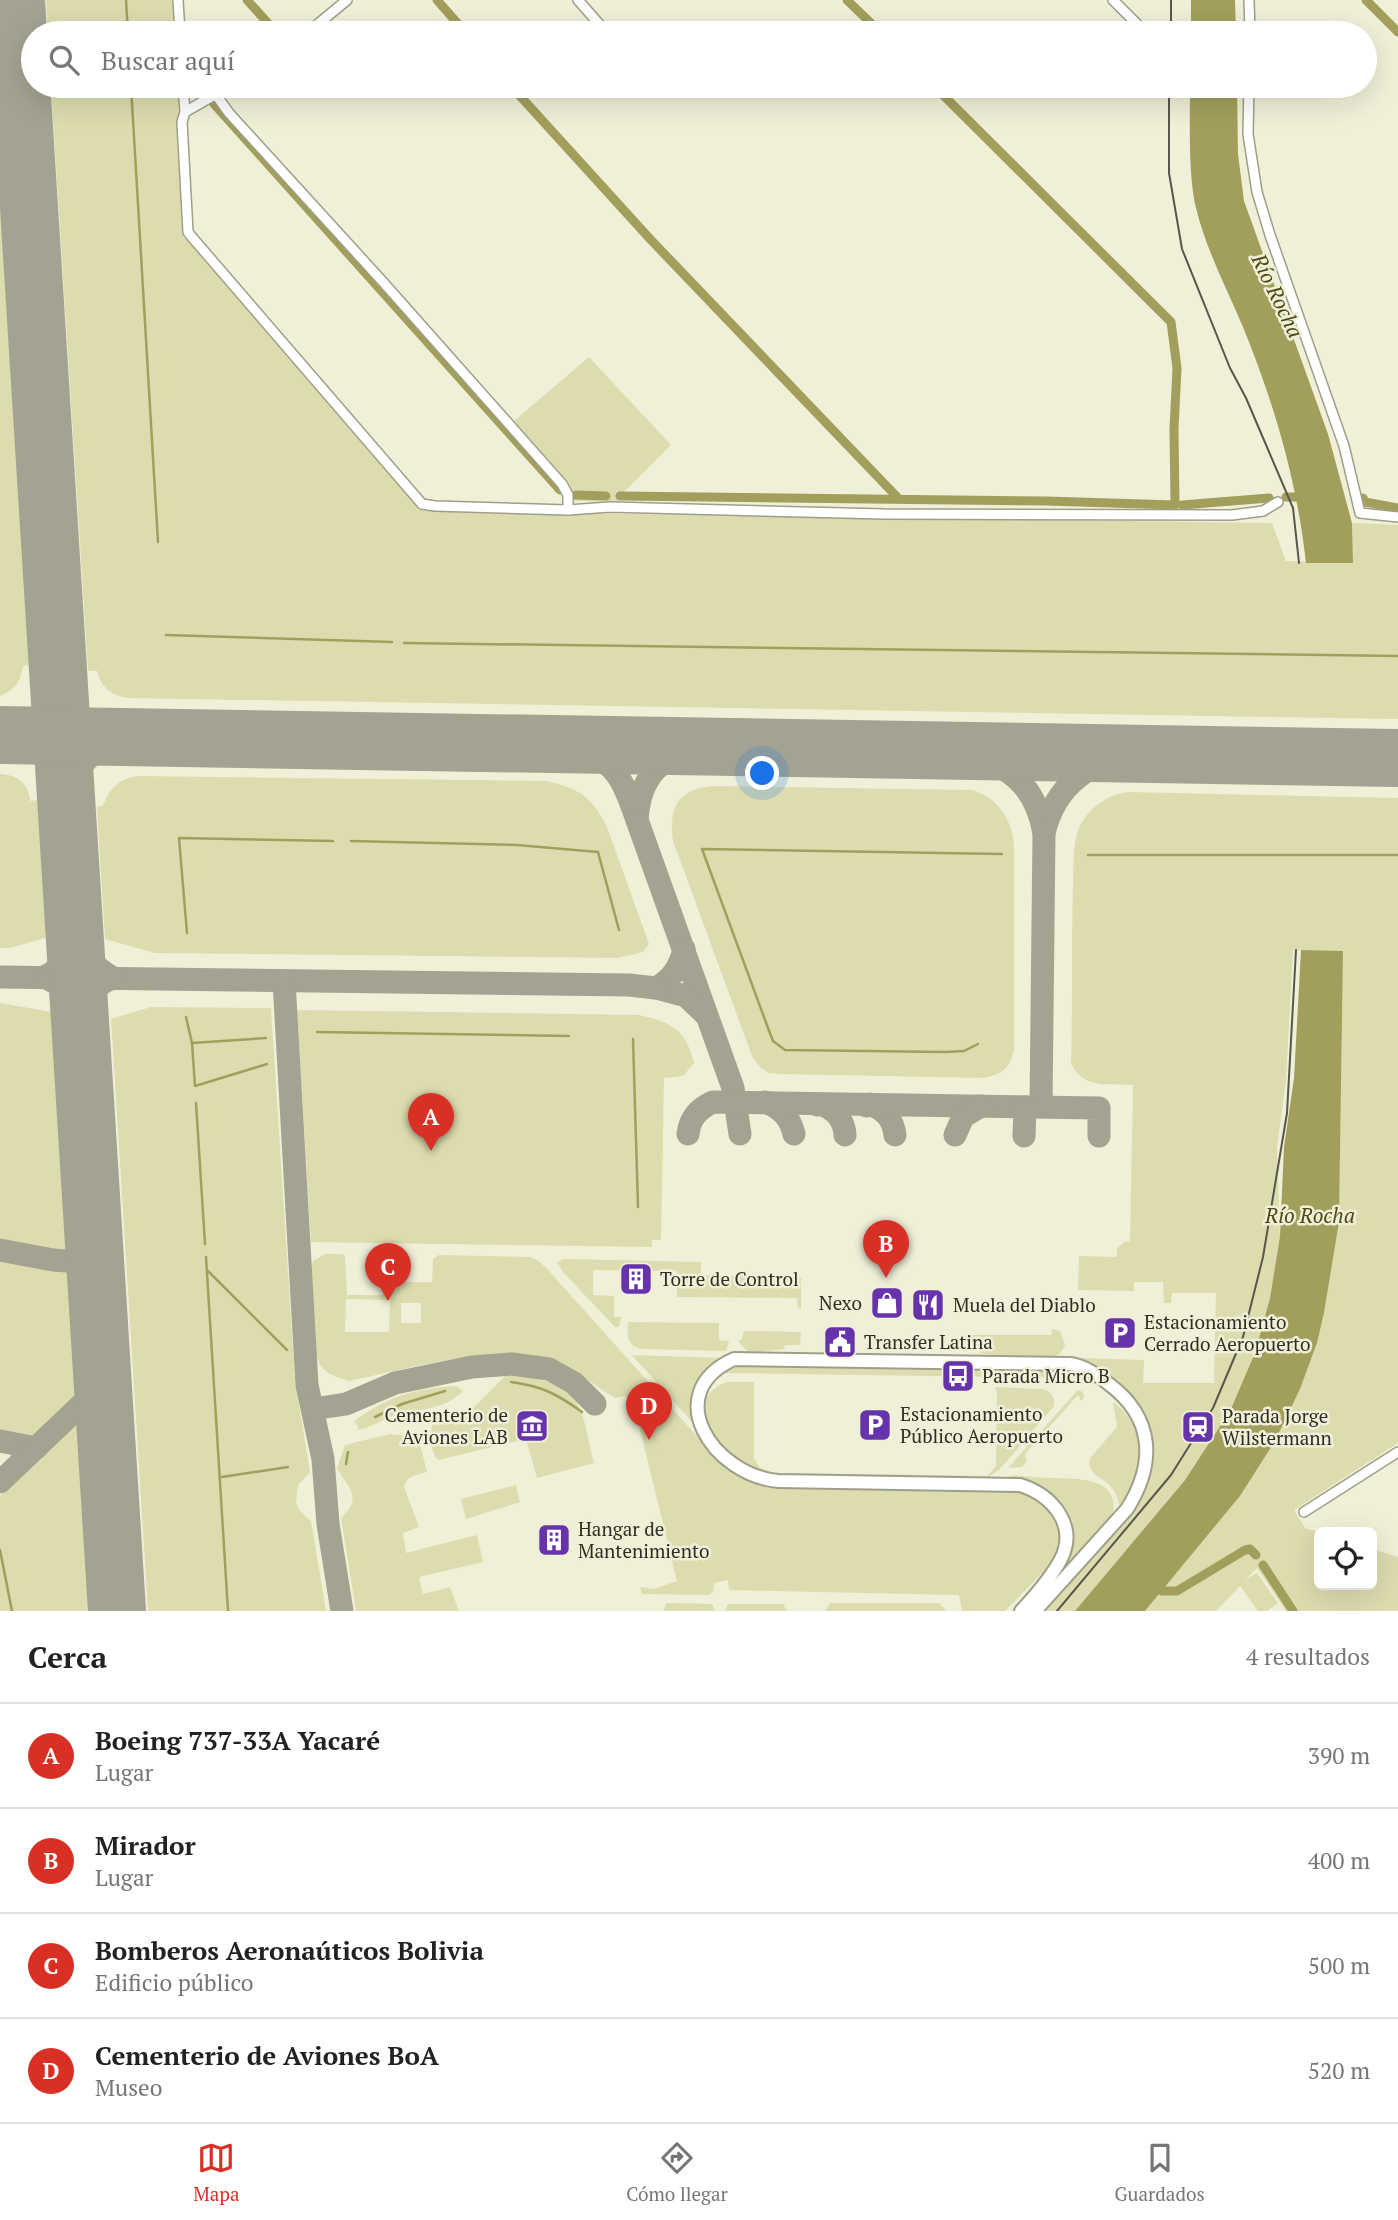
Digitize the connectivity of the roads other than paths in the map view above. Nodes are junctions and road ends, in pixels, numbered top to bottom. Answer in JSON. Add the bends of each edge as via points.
{"nodes":[{"id":1,"x":178,"y":0,"type":"edge"},
{"id":2,"x":347,"y":0,"type":"edge"},
{"id":3,"x":578,"y":0,"type":"edge"},
{"id":4,"x":1113,"y":0,"type":"edge"},
{"id":5,"x":1250,"y":0,"type":"edge"},
{"id":6,"x":179,"y":21,"type":"edge"},
{"id":7,"x":322,"y":21,"type":"edge"},
{"id":8,"x":596,"y":21,"type":"edge"},
{"id":9,"x":1134,"y":21,"type":"edge"},
{"id":10,"x":1250,"y":21,"type":"edge"},
{"id":11,"x":184,"y":98,"type":"edge"},
{"id":12,"x":211,"y":98,"type":"edge"},
{"id":13,"x":218,"y":98,"type":"edge"},
{"id":14,"x":1249,"y":98,"type":"edge"},
{"id":15,"x":185,"y":113,"type":"junction"},
{"id":16,"x":1278,"y":502,"type":"dead end"},
{"id":17,"x":568,"y":510,"type":"junction"},
{"id":18,"x":1398,"y":517,"type":"edge"},
{"id":19,"x":1398,"y":1452,"type":"edge"},
{"id":20,"x":1304,"y":1512,"type":"dead end"},
{"id":21,"x":1021,"y":1611,"type":"edge"},
{"id":22,"x":1035,"y":1611,"type":"edge"}],
"edges":[{"from":1,"to":6,"type":"street"},
{"from":2,"to":7,"type":"street"},
{"from":3,"to":8,"type":"street"},
{"from":4,"to":9,"type":"street"},
{"from":5,"to":10,"type":"street"},
{"from":11,"to":15,"type":"street"},
{"from":12,"to":15,"type":"street"},
{"from":13,"to":17,"type":"street","via":[[562,484]]},
{"from":14,"to":18,"type":"street","via":[[1248,134],[1257,192],[1344,446],[1360,513]]},
{"from":15,"to":17,"type":"street","via":[[188,232],[418,501],[435,506]]},
{"from":16,"to":17,"type":"street","via":[[1263,512],[1244,515]]},
{"from":19,"to":20,"type":"street"},
{"from":21,"to":22,"type":"street","via":[[1056,1567],[1065,1546],[1062,1519],[1043,1494],[1020,1485],[756,1477],[728,1462],[704,1434],[698,1409],[713,1371],[734,1359],[1070,1364],[1102,1379],[1124,1397],[1140,1420],[1147,1447],[1144,1475],[1127,1509]]}]}
